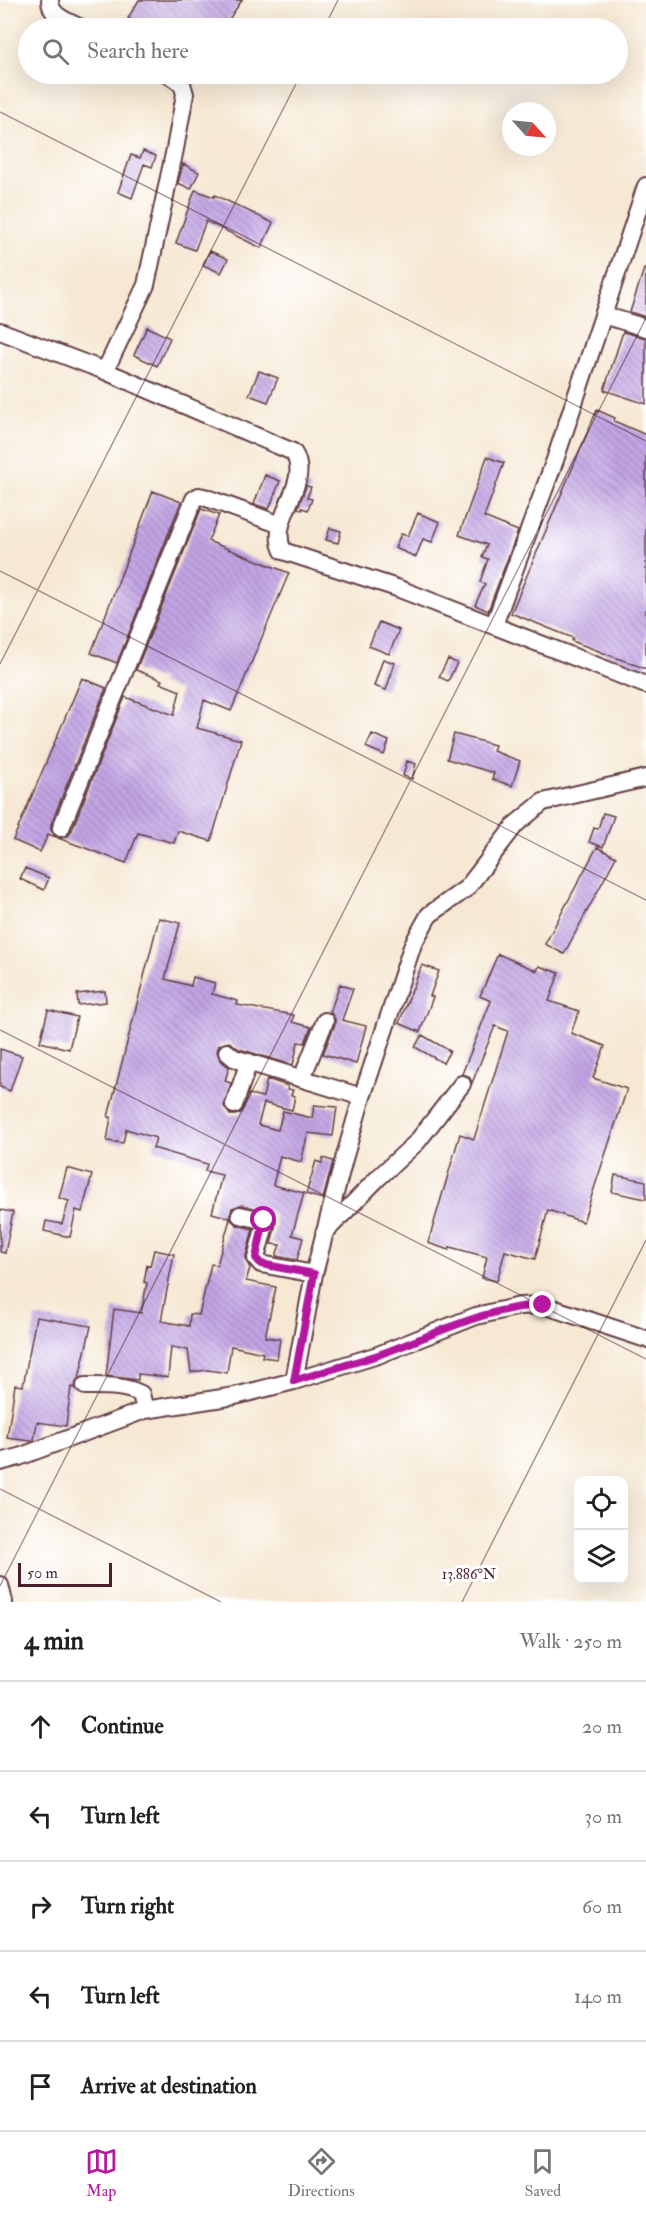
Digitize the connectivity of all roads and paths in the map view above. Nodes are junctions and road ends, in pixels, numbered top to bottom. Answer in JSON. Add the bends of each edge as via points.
{"nodes":[{"id":1,"x":50,"y":0,"type":"edge"},
{"id":2,"x":61,"y":18,"type":"edge"},
{"id":3,"x":182,"y":84,"type":"edge"},
{"id":4,"x":646,"y":186,"type":"edge"},
{"id":5,"x":603,"y":315,"type":"junction"},
{"id":6,"x":646,"y":328,"type":"edge"},
{"id":7,"x":0,"y":331,"type":"edge"},
{"id":8,"x":105,"y":371,"type":"junction"},
{"id":9,"x":280,"y":525,"type":"junction"},
{"id":10,"x":494,"y":625,"type":"junction"},
{"id":11,"x":646,"y":685,"type":"edge"},
{"id":12,"x":646,"y":778,"type":"edge"},
{"id":13,"x":61,"y":828,"type":"dead end"},
{"id":14,"x":325,"y":1021,"type":"dead end"},
{"id":15,"x":227,"y":1052,"type":"dead end"},
{"id":16,"x":249,"y":1062,"type":"junction"},
{"id":17,"x":302,"y":1078,"type":"junction"},
{"id":18,"x":462,"y":1084,"type":"dead end"},
{"id":19,"x":362,"y":1096,"type":"junction"},
{"id":20,"x":234,"y":1105,"type":"dead end"},
{"id":21,"x":240,"y":1215,"type":"dead end"},
{"id":22,"x":323,"y":1233,"type":"junction"},
{"id":23,"x":314,"y":1274,"type":"junction"},
{"id":24,"x":646,"y":1339,"type":"edge"},
{"id":25,"x":294,"y":1381,"type":"junction"},
{"id":26,"x":85,"y":1386,"type":"dead end"},
{"id":27,"x":145,"y":1410,"type":"junction"},
{"id":28,"x":0,"y":1462,"type":"edge"},
{"id":29,"x":0,"y":1585,"type":"edge"},
{"id":30,"x":4,"y":1602,"type":"edge"}],
"edges":[{"from":1,"to":2,"type":"street","via":[[53,14]]},
{"from":3,"to":8,"type":"street","via":[[185,94],[146,285]]},
{"from":4,"to":5,"type":"street"},
{"from":5,"to":6,"type":"street"},
{"from":5,"to":10,"type":"street"},
{"from":7,"to":8,"type":"street"},
{"from":8,"to":9,"type":"street","via":[[293,452],[299,460],[299,475]]},
{"from":9,"to":10,"type":"street","via":[[278,541],[283,551]]},
{"from":9,"to":13,"type":"street","via":[[204,497],[194,499]]},
{"from":10,"to":11,"type":"street"},
{"from":12,"to":19,"type":"street","via":[[543,802],[516,824],[467,888],[429,915],[413,944]]},
{"from":14,"to":17,"type":"street"},
{"from":15,"to":16,"type":"street"},
{"from":16,"to":17,"type":"street"},
{"from":16,"to":20,"type":"street"},
{"from":17,"to":19,"type":"street"},
{"from":18,"to":22,"type":"street","via":[[417,1142]]},
{"from":19,"to":22,"type":"street"},
{"from":21,"to":23,"type":"street","via":[[266,1221],[256,1258],[261,1264]]},
{"from":22,"to":23,"type":"street"},
{"from":23,"to":25,"type":"street"},
{"from":24,"to":25,"type":"street","via":[[543,1305],[520,1306],[476,1316],[378,1355]]},
{"from":25,"to":27,"type":"street","via":[[235,1396]]},
{"from":26,"to":27,"type":"street","via":[[134,1390],[141,1394]]},
{"from":27,"to":28,"type":"street"},
{"from":29,"to":30,"type":"street"}]}
